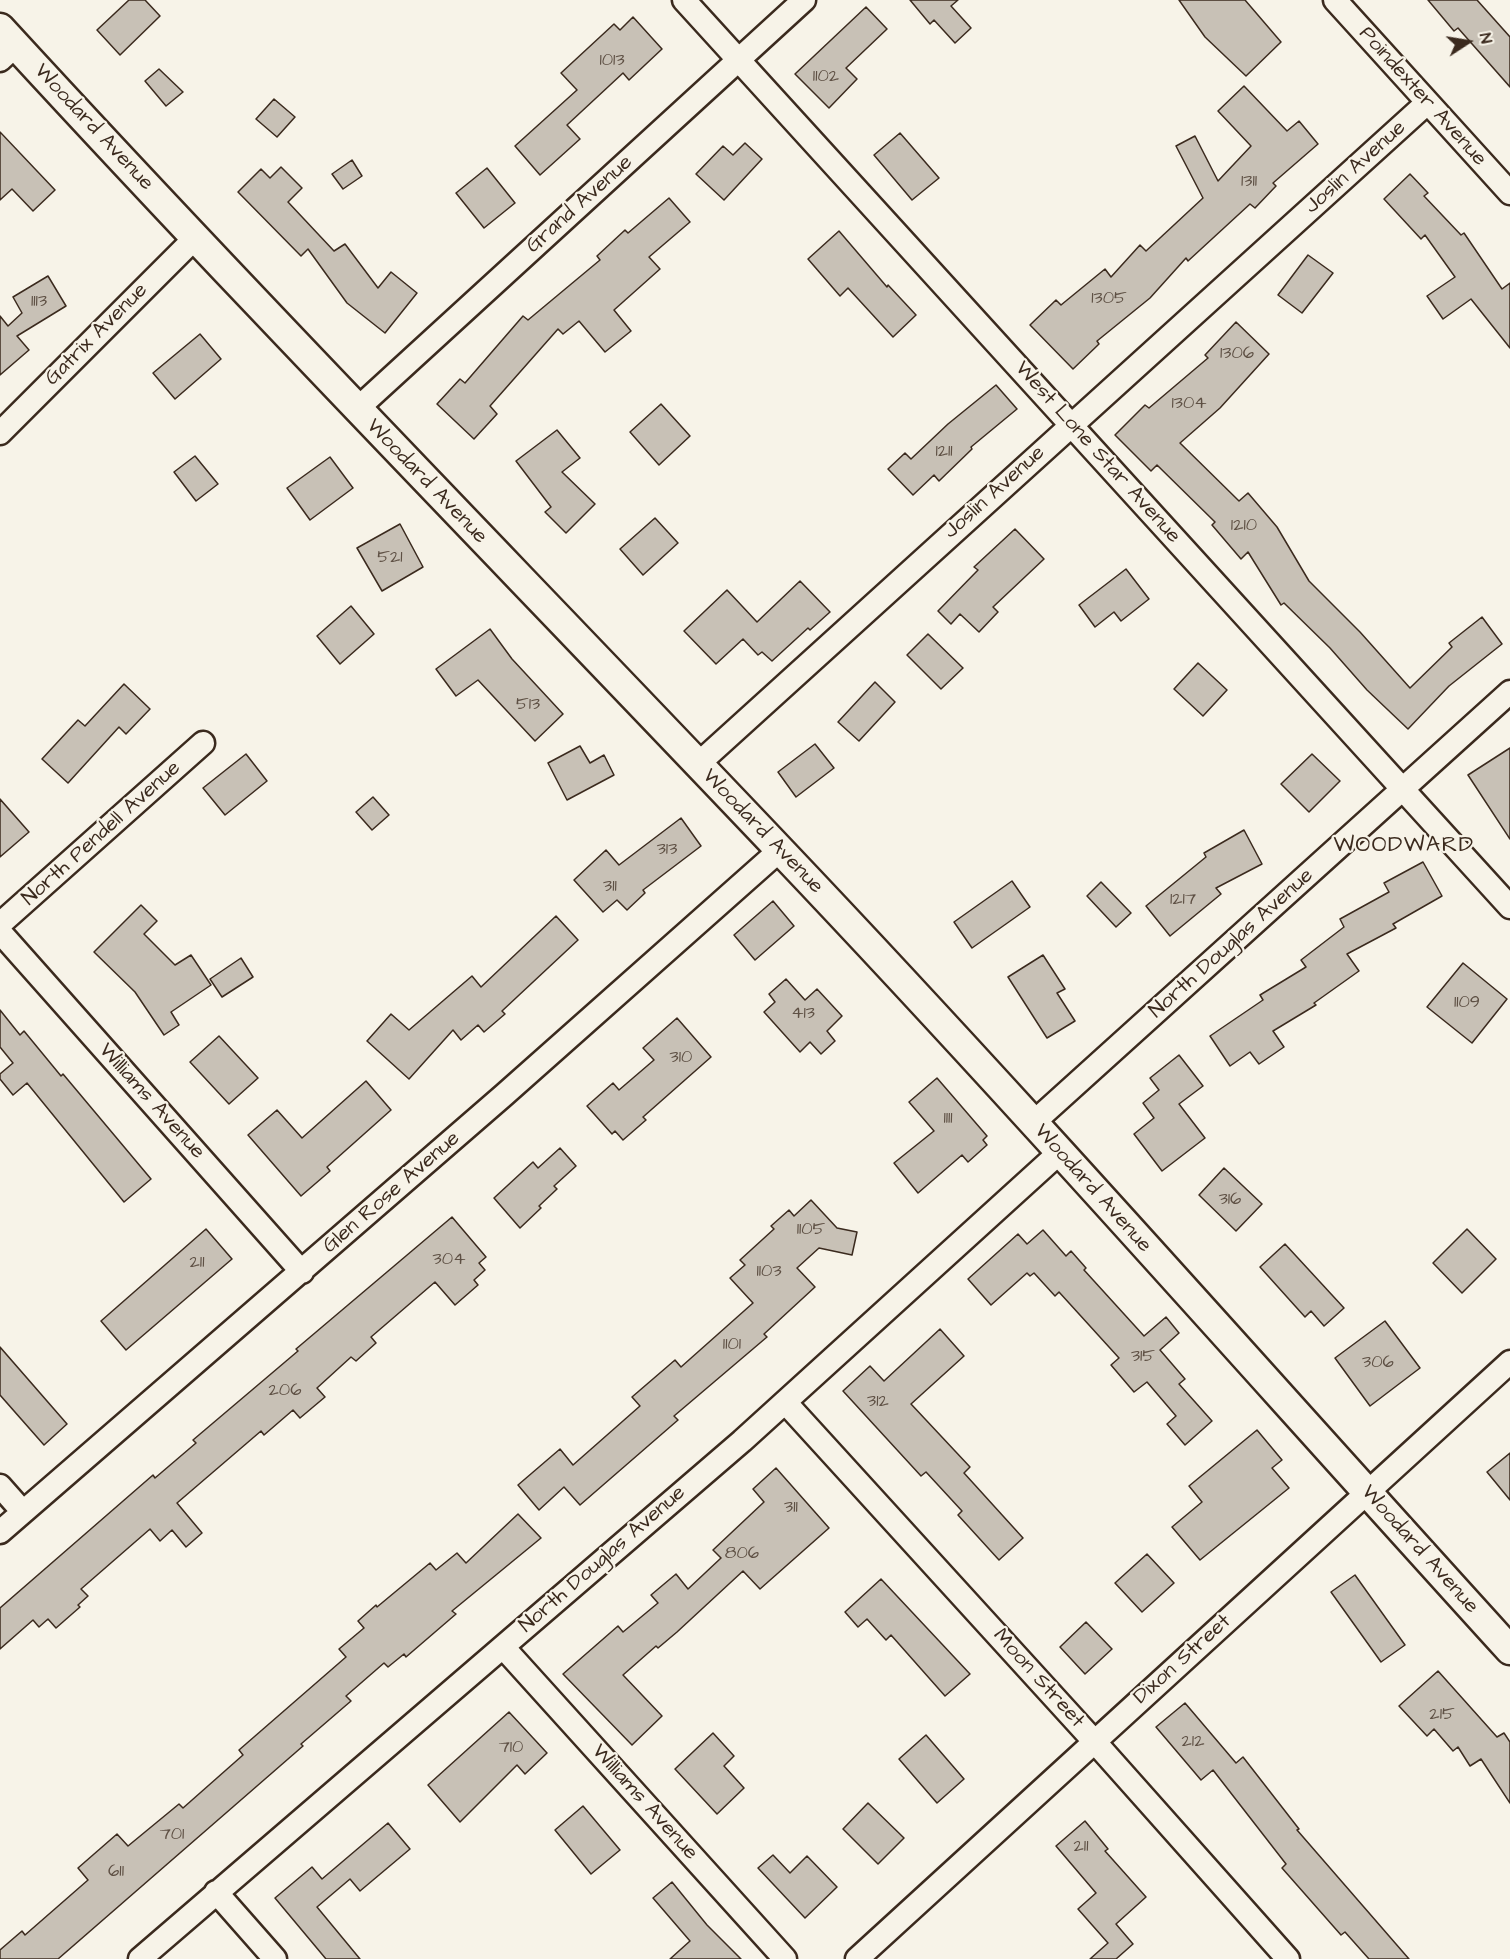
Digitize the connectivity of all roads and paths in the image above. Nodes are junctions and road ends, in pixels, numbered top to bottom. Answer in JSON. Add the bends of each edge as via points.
{"nodes":[{"id":1,"x":684,"y":0,"type":"edge"},
{"id":2,"x":804,"y":0,"type":"edge"},
{"id":3,"x":1335,"y":0,"type":"edge"},
{"id":4,"x":5,"y":44,"type":"edge"},
{"id":5,"x":738,"y":60,"type":"junction"},
{"id":6,"x":1427,"y":103,"type":"junction"},
{"id":7,"x":1510,"y":193,"type":"edge"},
{"id":8,"x":195,"y":238,"type":"junction"},
{"id":9,"x":356,"y":410,"type":"junction"},
{"id":10,"x":1071,"y":424,"type":"junction"},
{"id":11,"x":0,"y":433,"type":"edge"},
{"id":12,"x":1510,"y":692,"type":"edge"},
{"id":13,"x":203,"y":743,"type":"dead end"},
{"id":14,"x":697,"y":765,"type":"junction"},
{"id":15,"x":1403,"y":789,"type":"junction"},
{"id":16,"x":780,"y":850,"type":"junction"},
{"id":17,"x":1510,"y":907,"type":"edge"},
{"id":18,"x":0,"y":924,"type":"edge"},
{"id":19,"x":0,"y":932,"type":"edge"},
{"id":20,"x":1033,"y":1123,"type":"junction"},
{"id":21,"x":1059,"y":1153,"type":"junction"},
{"id":22,"x":302,"y":1272,"type":"junction"},
{"id":23,"x":1510,"y":1362,"type":"edge"},
{"id":24,"x":785,"y":1402,"type":"junction"},
{"id":25,"x":0,"y":1486,"type":"edge"},
{"id":26,"x":1367,"y":1493,"type":"junction"},
{"id":27,"x":23,"y":1512,"type":"junction"},
{"id":28,"x":0,"y":1532,"type":"edge"},
{"id":29,"x":503,"y":1647,"type":"junction"},
{"id":30,"x":1510,"y":1650,"type":"edge"},
{"id":31,"x":1094,"y":1741,"type":"junction"},
{"id":32,"x":216,"y":1892,"type":"junction"},
{"id":33,"x":140,"y":1959,"type":"edge"},
{"id":34,"x":275,"y":1959,"type":"edge"},
{"id":35,"x":785,"y":1959,"type":"edge"},
{"id":36,"x":857,"y":1959,"type":"edge"},
{"id":37,"x":1288,"y":1959,"type":"edge"}],
"edges":[{"from":1,"to":5,"type":"street","name":"West Lone Star Avenue"},
{"from":2,"to":5,"type":"street","name":"Grand Avenue"},
{"from":3,"to":6,"type":"street","name":"Poindexter Avenue"},
{"from":4,"to":8,"type":"street","name":"Woodard Avenue"},
{"from":5,"to":9,"type":"street","name":"Grand Avenue"},
{"from":5,"to":10,"type":"street","name":"West Lone Star Avenue"},
{"from":6,"to":7,"type":"street","name":"Poindexter Avenue"},
{"from":6,"to":10,"type":"street","name":"Joslin Avenue"},
{"from":8,"to":9,"type":"street","name":"Woodard Avenue"},
{"from":8,"to":11,"type":"street","name":"Gatrix Avenue"},
{"from":9,"to":14,"type":"street","name":"Woodard Avenue"},
{"from":10,"to":14,"type":"street","name":"Joslin Avenue"},
{"from":10,"to":15,"type":"street","name":"West Lone Star Avenue"},
{"from":12,"to":15,"type":"street","name":"North Douglas Avenue"},
{"from":13,"to":18,"type":"street","name":"North Pendell Avenue"},
{"from":14,"to":16,"type":"street","name":"Woodard Avenue"},
{"from":15,"to":17,"type":"street","name":"West Lone Star Avenue"},
{"from":15,"to":20,"type":"street","name":"North Douglas Avenue"},
{"from":16,"to":20,"type":"street","name":"Woodard Avenue"},
{"from":16,"to":22,"type":"street","name":"Glen Rose Avenue"},
{"from":19,"to":22,"type":"street","name":"Williams Avenue"},
{"from":20,"to":21,"type":"street","name":"Woodard Avenue"},
{"from":21,"to":24,"type":"street","name":"North Douglas Avenue"},
{"from":21,"to":26,"type":"street","name":"Woodard Avenue"},
{"from":22,"to":27,"type":"street","name":"Glen Rose Avenue"},
{"from":23,"to":26,"type":"street","name":"Dixon Street"},
{"from":24,"to":29,"type":"street","name":"North Douglas Avenue"},
{"from":24,"to":31,"type":"street","name":"Moon Street"},
{"from":25,"to":27,"type":"street"},
{"from":26,"to":30,"type":"street","name":"Woodard Avenue"},
{"from":26,"to":31,"type":"street","name":"Dixon Street"},
{"from":27,"to":28,"type":"street","name":"Glen Rose Avenue"},
{"from":29,"to":32,"type":"street","name":"North Douglas Avenue"},
{"from":29,"to":35,"type":"street","name":"Williams Avenue"},
{"from":31,"to":36,"type":"street","name":"Dixon Street"},
{"from":31,"to":37,"type":"street","name":"Moon Street"},
{"from":32,"to":33,"type":"street","name":"North Douglas Avenue"},
{"from":32,"to":34,"type":"street"}]}
